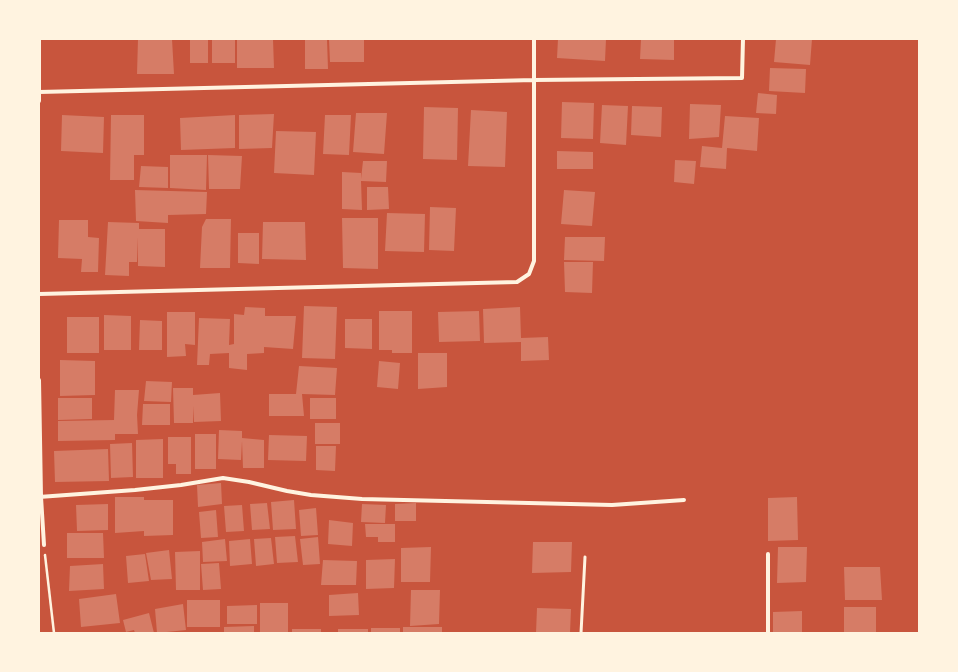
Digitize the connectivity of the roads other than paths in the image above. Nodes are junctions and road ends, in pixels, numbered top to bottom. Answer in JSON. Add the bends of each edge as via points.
{"nodes":[{"id":1,"x":39,"y":39,"type":"edge"},
{"id":2,"x":534,"y":39,"type":"edge"},
{"id":3,"x":743,"y":39,"type":"edge"},
{"id":4,"x":534,"y":80,"type":"junction"},
{"id":5,"x":39,"y":92,"type":"edge"},
{"id":6,"x":39,"y":101,"type":"edge"},
{"id":7,"x":39,"y":294,"type":"edge"},
{"id":8,"x":39,"y":380,"type":"edge"},
{"id":9,"x":40,"y":497,"type":"edge"},
{"id":10,"x":684,"y":500,"type":"dead end"},
{"id":11,"x":44,"y":545,"type":"road end"},
{"id":12,"x":768,"y":554,"type":"dead end"},
{"id":13,"x":585,"y":557,"type":"dead end"},
{"id":14,"x":581,"y":633,"type":"edge"},
{"id":15,"x":768,"y":633,"type":"edge"}],
"edges":[{"from":1,"to":5,"type":"street"},
{"from":2,"to":4,"type":"street"},
{"from":3,"to":4,"type":"street","via":[[742,78]]},
{"from":4,"to":5,"type":"street"},
{"from":4,"to":7,"type":"street","via":[[534,261],[529,274],[517,282]]},
{"from":5,"to":6,"type":"street"},
{"from":8,"to":9,"type":"street"},
{"from":9,"to":10,"type":"street","via":[[135,490],[223,478],[311,495],[362,499],[612,505]]},
{"from":9,"to":11,"type":"street"},
{"from":12,"to":15,"type":"street"},
{"from":13,"to":14,"type":"lane"}]}
